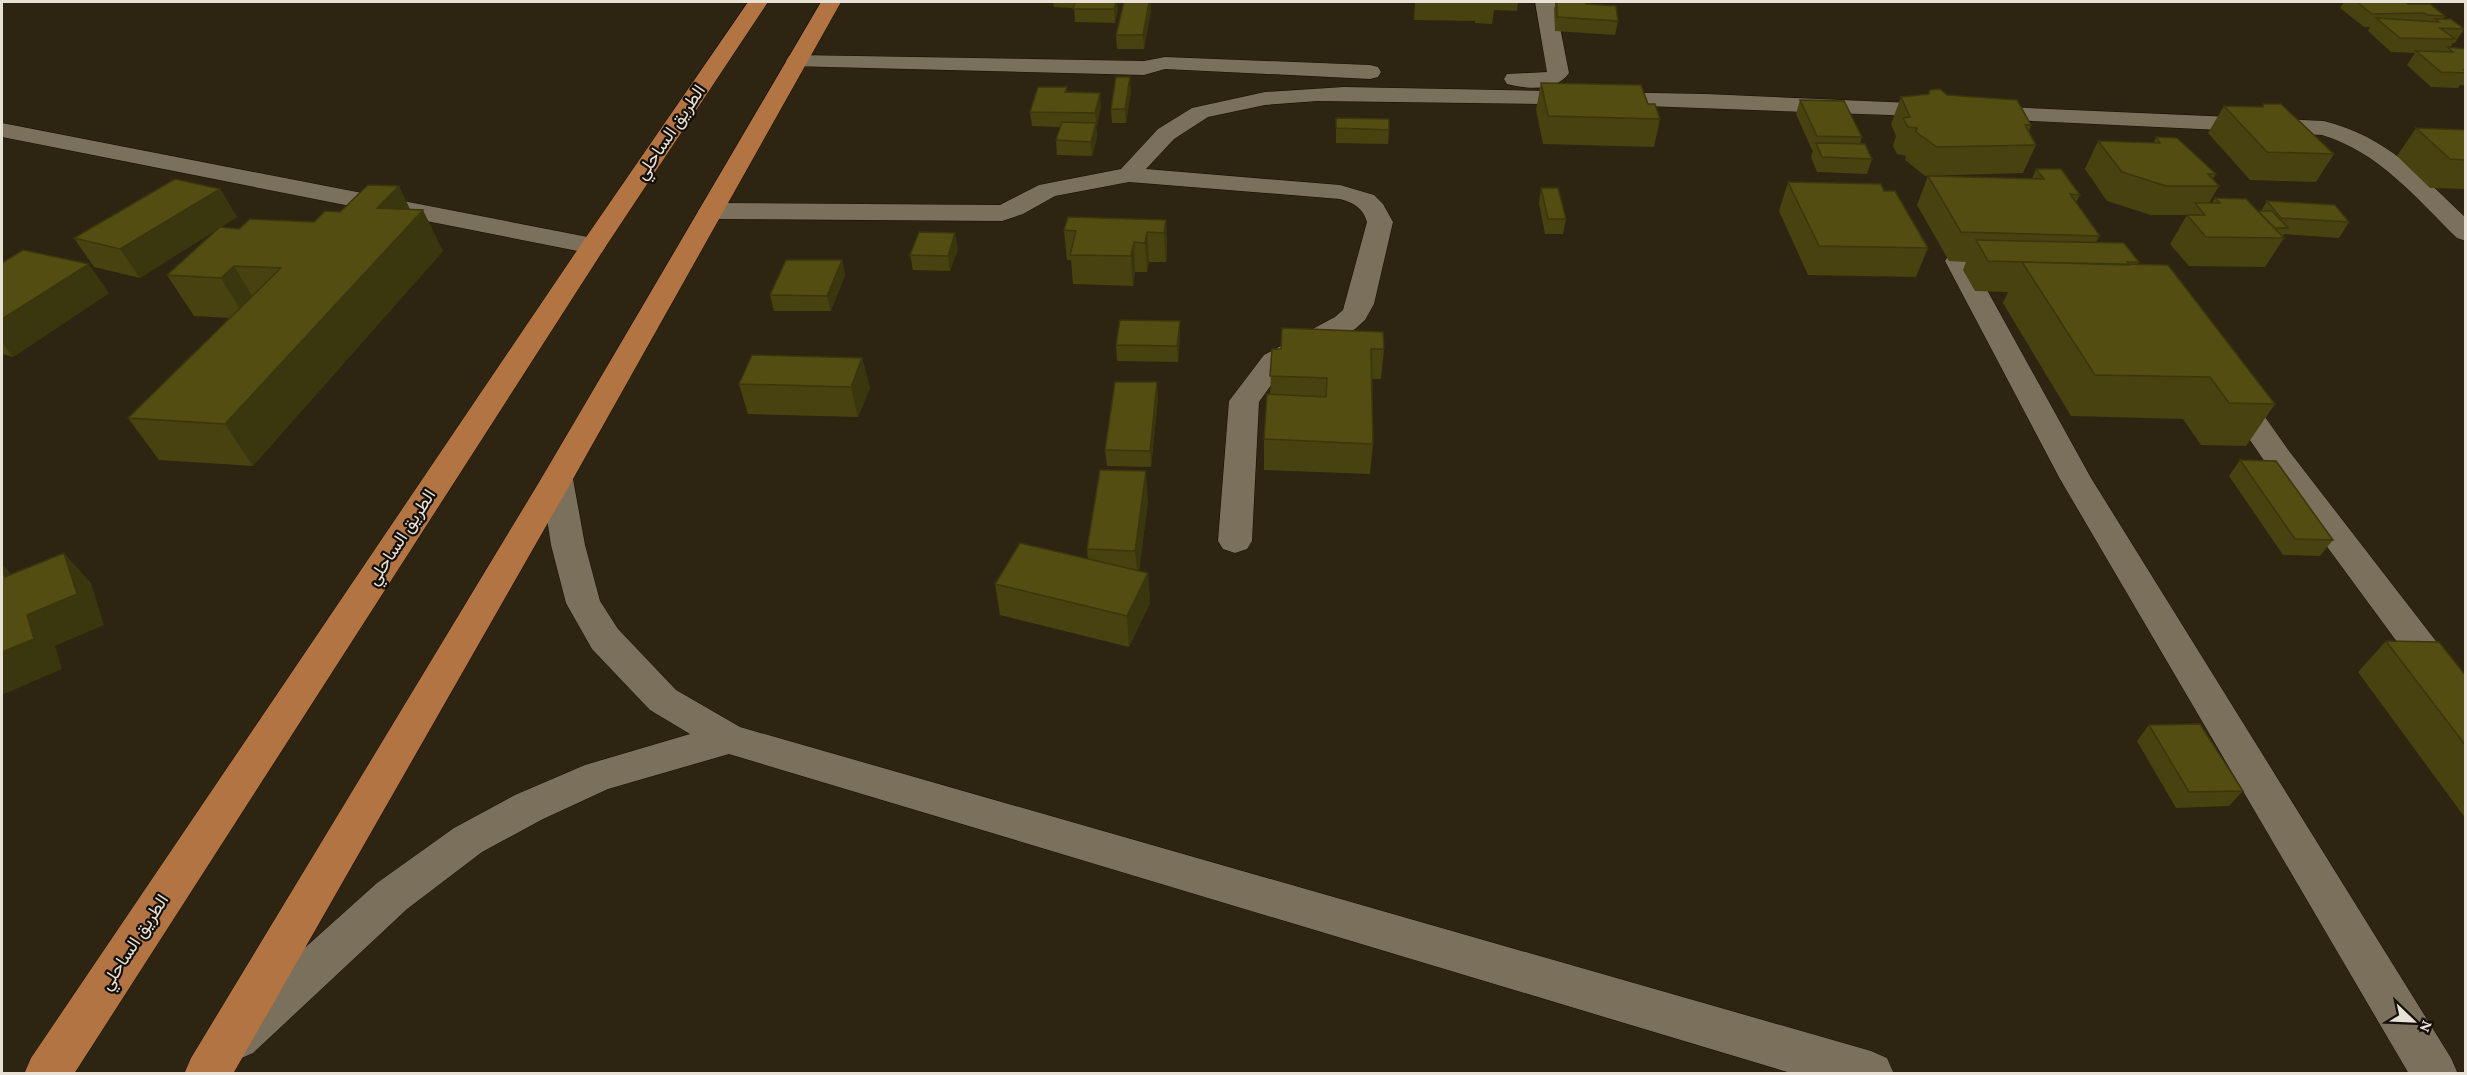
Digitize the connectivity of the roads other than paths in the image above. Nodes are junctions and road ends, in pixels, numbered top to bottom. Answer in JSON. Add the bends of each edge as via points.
{"nodes":[{"id":1,"x":758,"y":2,"type":"edge"},
{"id":2,"x":831,"y":2,"type":"edge"},
{"id":3,"x":1545,"y":2,"type":"edge"},
{"id":4,"x":797,"y":62,"type":"junction"},
{"id":5,"x":2,"y":130,"type":"edge"},
{"id":6,"x":1129,"y":175,"type":"junction"},
{"id":7,"x":711,"y":211,"type":"junction"},
{"id":8,"x":2466,"y":233,"type":"edge"},
{"id":9,"x":593,"y":246,"type":"junction"},
{"id":10,"x":1958,"y":261,"type":"dead end"},
{"id":11,"x":2216,"y":370,"type":"edge"},
{"id":12,"x":557,"y":479,"type":"junction"},
{"id":13,"x":1235,"y":540,"type":"dead end"},
{"id":14,"x":2466,"y":708,"type":"edge"},
{"id":15,"x":729,"y":739,"type":"junction"},
{"id":16,"x":212,"y":1066,"type":"edge"},
{"id":17,"x":47,"y":1074,"type":"edge"},
{"id":18,"x":1871,"y":1074,"type":"edge"},
{"id":19,"x":2435,"y":1074,"type":"edge"}],
"edges":[{"from":1,"to":9,"type":"highway","name":"الطريق الساحلي"},
{"from":2,"to":4,"type":"highway"},
{"from":3,"to":4,"type":"street","via":[[1558,73],[1546,80],[1165,63],[1144,68]]},
{"from":4,"to":7,"type":"highway"},
{"from":5,"to":9,"type":"street"},
{"from":6,"to":7,"type":"street","via":[[1056,188],[1008,212],[989,215]]},
{"from":6,"to":8,"type":"street","via":[[1168,130],[1212,108],[1333,93],[2039,112],[2324,128],[2348,134],[2393,161]]},
{"from":6,"to":13,"type":"street","via":[[1340,192],[1363,198],[1377,212],[1380,222],[1355,314],[1332,331],[1274,361],[1244,401]]},
{"from":7,"to":12,"type":"highway"},
{"from":9,"to":17,"type":"highway","name":"الطريق الساحلي"},
{"from":10,"to":19,"type":"street","via":[[2076,478]]},
{"from":11,"to":14,"type":"street"},
{"from":12,"to":15,"type":"street","via":[[583,603],[605,639],[663,700]]},
{"from":12,"to":16,"type":"highway"},
{"from":15,"to":16,"type":"street","via":[[599,776],[468,840],[392,896]]},
{"from":15,"to":18,"type":"street"}]}
